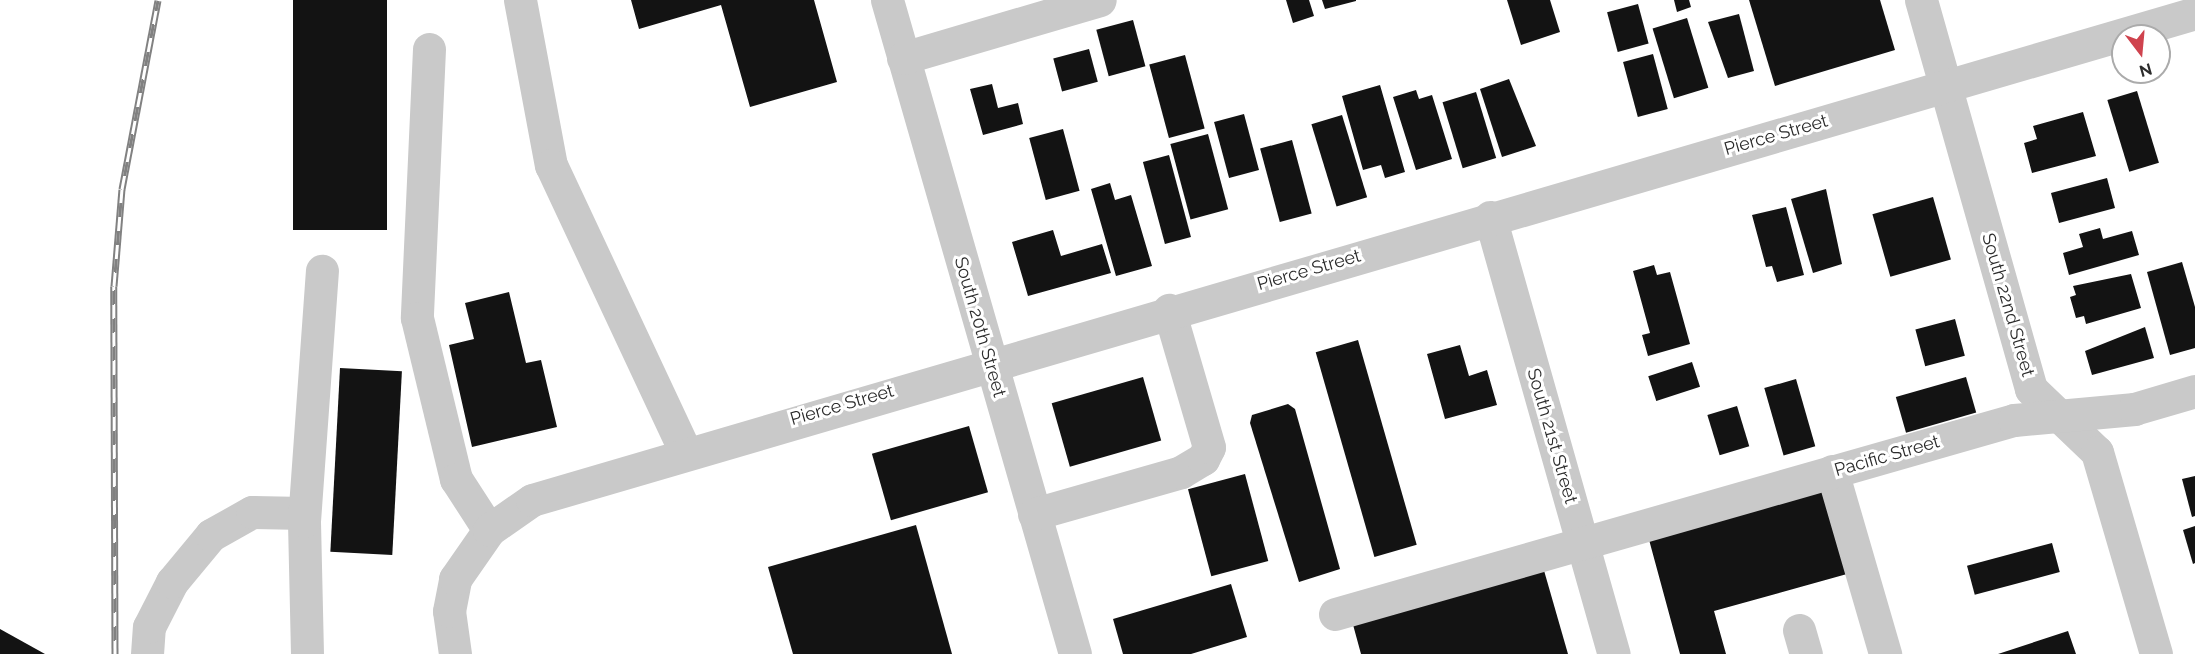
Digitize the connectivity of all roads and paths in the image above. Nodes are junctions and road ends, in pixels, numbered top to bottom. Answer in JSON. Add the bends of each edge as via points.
{"nodes":[{"id":1,"x":520,"y":0,"type":"edge"},
{"id":2,"x":887,"y":0,"type":"edge"},
{"id":3,"x":1100,"y":0,"type":"edge"},
{"id":4,"x":1921,"y":0,"type":"edge"},
{"id":5,"x":2195,"y":13,"type":"edge"},
{"id":6,"x":429,"y":49,"type":"dead end"},
{"id":7,"x":903,"y":58,"type":"junction"},
{"id":8,"x":1946,"y":86,"type":"junction"},
{"id":9,"x":1490,"y":218,"type":"junction"},
{"id":10,"x":322,"y":271,"type":"dead end"},
{"id":11,"x":1169,"y":310,"type":"junction"},
{"id":12,"x":990,"y":362,"type":"junction"},
{"id":13,"x":2195,"y":391,"type":"edge"},
{"id":14,"x":2060,"y":417,"type":"junction"},
{"id":15,"x":685,"y":451,"type":"junction"},
{"id":16,"x":1832,"y":471,"type":"junction"},
{"id":17,"x":304,"y":513,"type":"junction"},
{"id":18,"x":1034,"y":514,"type":"junction"},
{"id":19,"x":489,"y":530,"type":"junction"},
{"id":20,"x":1582,"y":542,"type":"junction"},
{"id":21,"x":1335,"y":614,"type":"dead end"},
{"id":22,"x":147,"y":654,"type":"edge"},
{"id":23,"x":307,"y":654,"type":"edge"},
{"id":24,"x":455,"y":654,"type":"edge"},
{"id":25,"x":1075,"y":654,"type":"edge"},
{"id":26,"x":1614,"y":654,"type":"edge"},
{"id":27,"x":1884,"y":654,"type":"edge"},
{"id":28,"x":2156,"y":654,"type":"edge"}],
"edges":[{"from":1,"to":15,"type":"street","via":[[550,165]]},
{"from":2,"to":7,"type":"street","name":"South 20th Street"},
{"from":3,"to":7,"type":"street"},
{"from":4,"to":8,"type":"street","name":"South 22nd Street"},
{"from":5,"to":8,"type":"street","name":"Pierce Street"},
{"from":6,"to":19,"type":"street","via":[[417,318],[456,479]]},
{"from":7,"to":12,"type":"street","name":"South 20th Street"},
{"from":8,"to":9,"type":"street","name":"Pierce Street"},
{"from":8,"to":14,"type":"street","name":"South 22nd Street","via":[[2031,389]]},
{"from":9,"to":11,"type":"street","name":"Pierce Street"},
{"from":9,"to":20,"type":"street","name":"South 21st Street"},
{"from":10,"to":17,"type":"street"},
{"from":11,"to":12,"type":"street","name":"Pierce Street"},
{"from":11,"to":18,"type":"street","via":[[1209,447],[1203,459],[1181,472]]},
{"from":12,"to":15,"type":"street","name":"Pierce Street"},
{"from":12,"to":18,"type":"street","name":"South 20th Street"},
{"from":13,"to":14,"type":"street","name":"Pacific Street","via":[[2134,409]]},
{"from":14,"to":16,"type":"street","name":"Pacific Street","via":[[2014,420]]},
{"from":14,"to":28,"type":"street","name":"South 22nd Street","via":[[2097,452]]},
{"from":15,"to":19,"type":"street","name":"Pierce Street","via":[[531,500]]},
{"from":16,"to":20,"type":"street","name":"Pacific Street"},
{"from":16,"to":27,"type":"street"},
{"from":17,"to":22,"type":"street","via":[[252,512],[211,535],[172,582],[149,627]]},
{"from":17,"to":23,"type":"street"},
{"from":18,"to":25,"type":"street","name":"South 20th Street"},
{"from":19,"to":24,"type":"street","name":"Pierce Street","via":[[456,579],[449,611]]},
{"from":20,"to":21,"type":"street","name":"Pacific Street"},
{"from":20,"to":26,"type":"street","name":"South 21st Street"}]}
